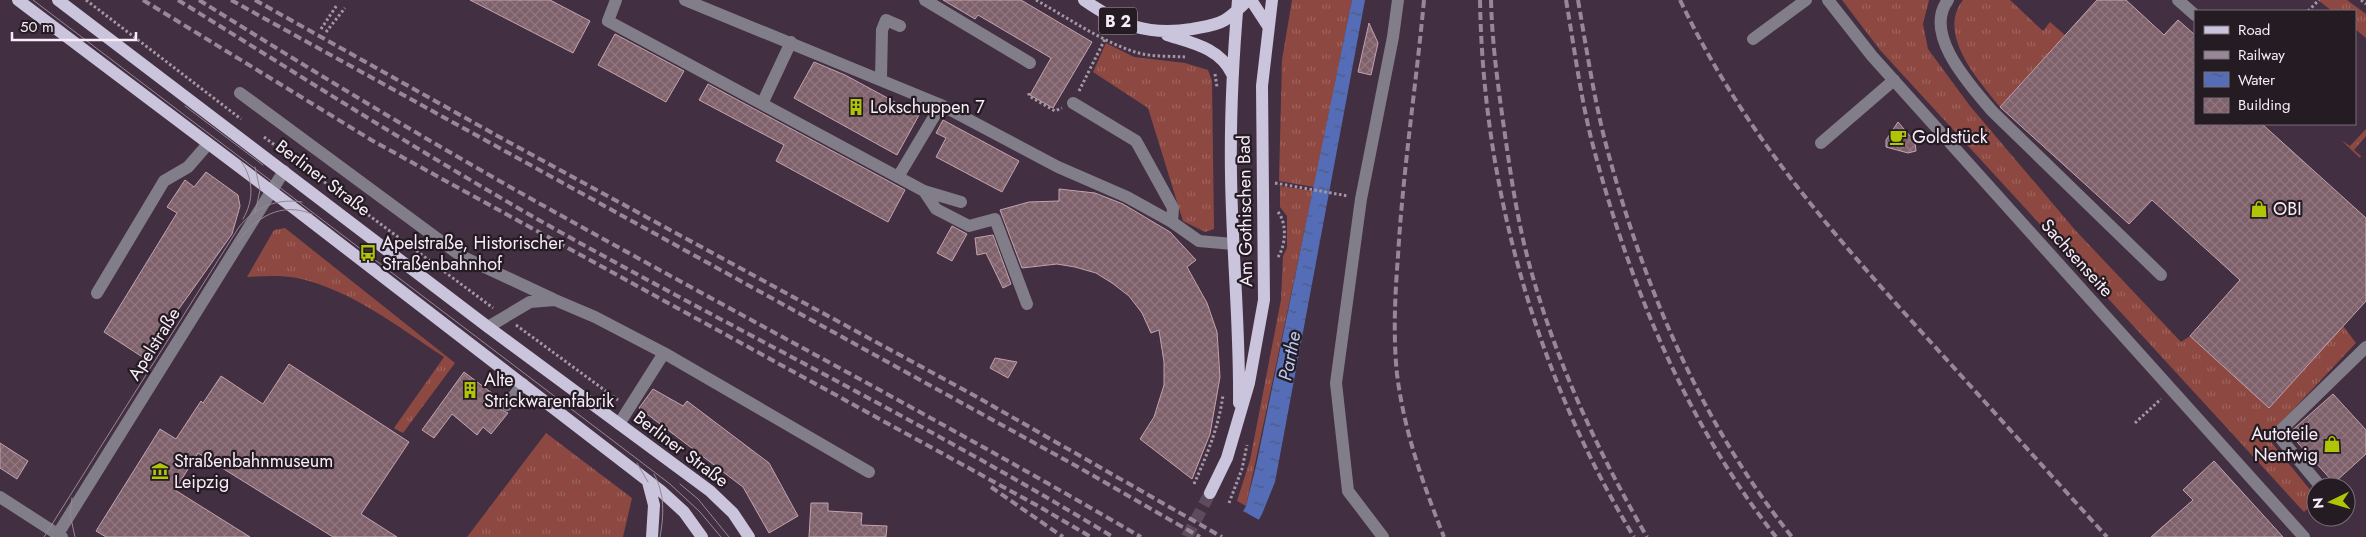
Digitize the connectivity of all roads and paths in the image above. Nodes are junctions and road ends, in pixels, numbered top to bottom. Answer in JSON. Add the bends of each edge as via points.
{"nodes":[{"id":1,"x":18,"y":0,"type":"edge"},
{"id":2,"x":58,"y":0,"type":"edge"},
{"id":3,"x":86,"y":0,"type":"edge"},
{"id":4,"x":616,"y":0,"type":"edge"},
{"id":5,"x":685,"y":0,"type":"edge"},
{"id":6,"x":924,"y":0,"type":"edge"},
{"id":7,"x":1036,"y":0,"type":"edge"},
{"id":8,"x":1084,"y":0,"type":"edge"},
{"id":9,"x":1249,"y":0,"type":"edge"},
{"id":10,"x":1272,"y":0,"type":"edge"},
{"id":11,"x":1398,"y":0,"type":"edge"},
{"id":12,"x":1806,"y":0,"type":"edge"},
{"id":13,"x":1828,"y":0,"type":"edge"},
{"id":14,"x":1948,"y":0,"type":"edge"},
{"id":15,"x":2178,"y":0,"type":"edge"},
{"id":16,"x":2319,"y":0,"type":"edge"},
{"id":17,"x":2361,"y":0,"type":"edge"},
{"id":18,"x":2366,"y":4,"type":"edge"},
{"id":19,"x":337,"y":5,"type":"dead end"},
{"id":20,"x":1237,"y":5,"type":"edge"},
{"id":21,"x":345,"y":8,"type":"dead end"},
{"id":22,"x":2309,"y":10,"type":"edge"},
{"id":23,"x":2194,"y":14,"type":"edge"},
{"id":24,"x":900,"y":26,"type":"dead end"},
{"id":25,"x":1268,"y":26,"type":"junction"},
{"id":26,"x":321,"y":29,"type":"dead end"},
{"id":27,"x":326,"y":32,"type":"dead end"},
{"id":28,"x":1156,"y":32,"type":"junction"},
{"id":29,"x":1106,"y":39,"type":"junction"},
{"id":30,"x":1753,"y":39,"type":"dead end"},
{"id":31,"x":791,"y":42,"type":"junction"},
{"id":32,"x":1192,"y":60,"type":"dead end"},
{"id":33,"x":1030,"y":64,"type":"dead end"},
{"id":34,"x":1213,"y":69,"type":"dead end"},
{"id":35,"x":1232,"y":74,"type":"junction"},
{"id":36,"x":881,"y":79,"type":"junction"},
{"id":37,"x":1894,"y":80,"type":"junction"},
{"id":38,"x":240,"y":93,"type":"dead end"},
{"id":39,"x":1029,"y":93,"type":"dead end"},
{"id":40,"x":1218,"y":93,"type":"dead end"},
{"id":41,"x":1074,"y":103,"type":"junction"},
{"id":42,"x":762,"y":104,"type":"junction"},
{"id":43,"x":941,"y":104,"type":"junction"},
{"id":44,"x":247,"y":124,"type":"dead end"},
{"id":45,"x":262,"y":135,"type":"dead end"},
{"id":46,"x":1821,"y":143,"type":"dead end"},
{"id":47,"x":208,"y":144,"type":"junction"},
{"id":48,"x":284,"y":171,"type":"junction"},
{"id":49,"x":898,"y":177,"type":"junction"},
{"id":50,"x":1275,"y":183,"type":"dead end"},
{"id":51,"x":270,"y":191,"type":"junction"},
{"id":52,"x":924,"y":191,"type":"junction"},
{"id":53,"x":1337,"y":193,"type":"dead end"},
{"id":54,"x":961,"y":202,"type":"dead end"},
{"id":55,"x":1172,"y":222,"type":"junction"},
{"id":56,"x":1234,"y":244,"type":"junction"},
{"id":57,"x":2161,"y":276,"type":"dead end"},
{"id":58,"x":97,"y":293,"type":"dead end"},
{"id":59,"x":555,"y":300,"type":"junction"},
{"id":60,"x":1028,"y":304,"type":"dead end"},
{"id":61,"x":504,"y":316,"type":"junction"},
{"id":62,"x":488,"y":327,"type":"junction"},
{"id":63,"x":2366,"y":347,"type":"edge"},
{"id":64,"x":664,"y":353,"type":"junction"},
{"id":65,"x":523,"y":384,"type":"junction"},
{"id":66,"x":2173,"y":389,"type":"junction"},
{"id":67,"x":1224,"y":390,"type":"dead end"},
{"id":68,"x":507,"y":404,"type":"dead end"},
{"id":69,"x":628,"y":408,"type":"junction"},
{"id":70,"x":1239,"y":418,"type":"junction"},
{"id":71,"x":2135,"y":423,"type":"dead end"},
{"id":72,"x":619,"y":424,"type":"junction"},
{"id":73,"x":868,"y":472,"type":"dead end"},
{"id":74,"x":2313,"y":477,"type":"edge"},
{"id":75,"x":648,"y":482,"type":"junction"},
{"id":76,"x":1194,"y":484,"type":"dead end"},
{"id":77,"x":1210,"y":492,"type":"tunnel mouth"},
{"id":78,"x":0,"y":497,"type":"edge"},
{"id":79,"x":58,"y":536,"type":"edge"},
{"id":80,"x":2300,"y":536,"type":"edge"},
{"id":81,"x":652,"y":537,"type":"edge"},
{"id":82,"x":702,"y":537,"type":"edge"},
{"id":83,"x":749,"y":537,"type":"edge"},
{"id":84,"x":1383,"y":537,"type":"edge"}],
"edges":[{"from":1,"to":47,"type":"main road"},
{"from":2,"to":48,"type":"main road","name":"Berliner Straße"},
{"from":3,"to":44,"type":"path"},
{"from":4,"to":42,"type":"street","via":[[608,21]]},
{"from":5,"to":31,"type":"street"},
{"from":6,"to":33,"type":"street"},
{"from":7,"to":29,"type":"path"},
{"from":8,"to":28,"type":"main road","number":"B 2","via":[[1116,20]]},
{"from":9,"to":20,"type":"main road","number":"B 2"},
{"from":9,"to":25,"type":"main road"},
{"from":10,"to":25,"type":"main road","name":"Am Gothischen Bad"},
{"from":11,"to":84,"type":"street","via":[[1360,198],[1336,384],[1348,492]]},
{"from":12,"to":30,"type":"street"},
{"from":13,"to":37,"type":"street","name":"Sachsenseite"},
{"from":14,"to":57,"type":"street","via":[[1940,26],[1946,47],[1976,91],[1992,111]]},
{"from":15,"to":23,"type":"street"},
{"from":16,"to":22,"type":"path"},
{"from":17,"to":18,"type":"path"},
{"from":19,"to":26,"type":"path"},
{"from":20,"to":28,"type":"main road","number":"B 2","via":[[1226,19],[1213,25]]},
{"from":20,"to":35,"type":"main road","name":"Am Gothischen Bad"},
{"from":21,"to":27,"type":"path"},
{"from":24,"to":36,"type":"street","via":[[886,20],[882,30]]},
{"from":25,"to":70,"type":"main road","name":"Am Gothischen Bad","via":[[1261,121],[1264,300],[1257,350]]},
{"from":28,"to":35,"type":"main road","via":[[1211,50],[1223,58]]},
{"from":29,"to":32,"type":"path","via":[[1136,52]]},
{"from":29,"to":41,"type":"path"},
{"from":31,"to":36,"type":"street"},
{"from":31,"to":42,"type":"street"},
{"from":34,"to":40,"type":"path"},
{"from":35,"to":56,"type":"main road","name":"Am Gothischen Bad"},
{"from":36,"to":43,"type":"street"},
{"from":37,"to":46,"type":"street"},
{"from":37,"to":66,"type":"street","name":"Sachsenseite"},
{"from":38,"to":59,"type":"street","via":[[461,256]]},
{"from":39,"to":41,"type":"path","via":[[1055,111]]},
{"from":41,"to":55,"type":"street","via":[[1136,141],[1173,208]]},
{"from":42,"to":49,"type":"street"},
{"from":43,"to":49,"type":"street"},
{"from":43,"to":55,"type":"street","via":[[1058,167],[1127,197]]},
{"from":45,"to":61,"type":"path"},
{"from":47,"to":51,"type":"main road"},
{"from":47,"to":58,"type":"street","via":[[188,167],[164,181]]},
{"from":48,"to":51,"type":"street","name":"Apelstraße"},
{"from":48,"to":62,"type":"main road","name":"Berliner Straße"},
{"from":49,"to":52,"type":"street"},
{"from":50,"to":53,"type":"path"},
{"from":51,"to":65,"type":"main road"},
{"from":51,"to":79,"type":"street","name":"Apelstraße"},
{"from":52,"to":54,"type":"street"},
{"from":52,"to":60,"type":"street","via":[[936,209],[969,226],[996,219]]},
{"from":55,"to":56,"type":"street","via":[[1199,241]]},
{"from":56,"to":70,"type":"main road","name":"Am Gothischen Bad","via":[[1240,341]]},
{"from":59,"to":61,"type":"street","via":[[530,302]]},
{"from":59,"to":64,"type":"street"},
{"from":61,"to":62,"type":"street"},
{"from":61,"to":69,"type":"path"},
{"from":62,"to":72,"type":"main road","name":"Berliner Straße"},
{"from":63,"to":74,"type":"street","via":[[2278,434]]},
{"from":64,"to":69,"type":"street"},
{"from":64,"to":73,"type":"street"},
{"from":65,"to":68,"type":"street"},
{"from":65,"to":75,"type":"main road"},
{"from":66,"to":71,"type":"path"},
{"from":66,"to":80,"type":"street","name":"Sachsenseite"},
{"from":67,"to":76,"type":"path","via":[[1210,449]]},
{"from":69,"to":72,"type":"street"},
{"from":70,"to":77,"type":"main road","name":"Am Gothischen Bad","via":[[1227,458]]},
{"from":72,"to":83,"type":"main road","name":"Berliner Straße","via":[[720,499]]},
{"from":75,"to":81,"type":"main road","via":[[654,505]]},
{"from":75,"to":82,"type":"main road","via":[[678,507]]},
{"from":78,"to":79,"type":"street"}]}
